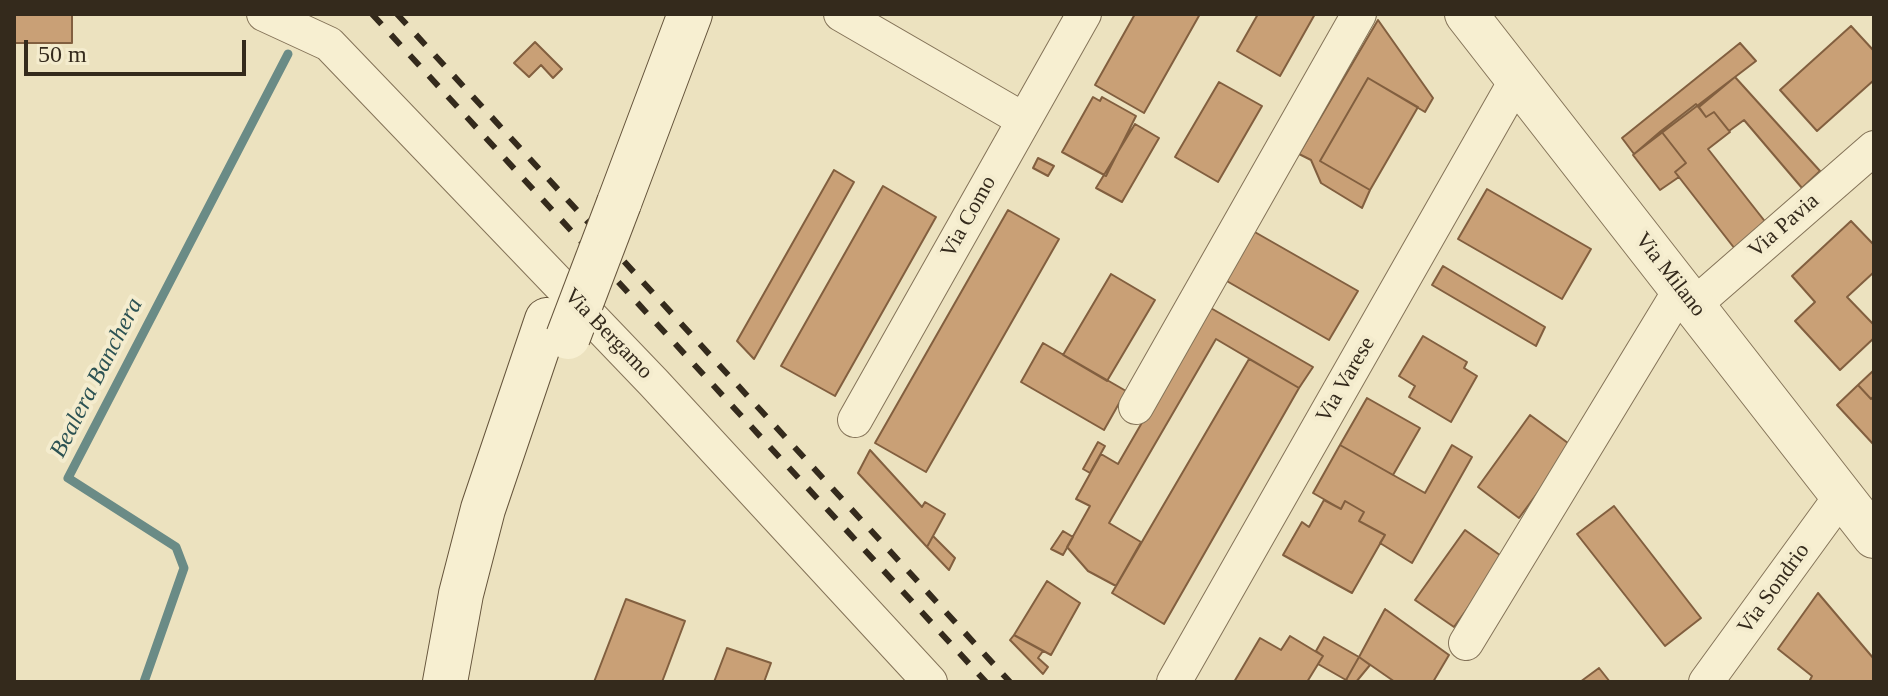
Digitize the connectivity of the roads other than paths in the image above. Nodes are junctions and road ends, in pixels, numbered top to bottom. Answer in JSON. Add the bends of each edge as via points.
{"nodes":[{"id":1,"x":264,"y":14,"type":"edge"},
{"id":2,"x":662,"y":14,"type":"edge"},
{"id":3,"x":690,"y":14,"type":"edge"},
{"id":4,"x":841,"y":14,"type":"edge"},
{"id":5,"x":1084,"y":14,"type":"edge"},
{"id":6,"x":1359,"y":14,"type":"edge"},
{"id":7,"x":1466,"y":14,"type":"edge"},
{"id":8,"x":1517,"y":79,"type":"junction"},
{"id":9,"x":1024,"y":120,"type":"junction"},
{"id":10,"x":1874,"y":148,"type":"edge"},
{"id":11,"x":608,"y":194,"type":"junction"},
{"id":12,"x":1687,"y":297,"type":"junction"},
{"id":13,"x":558,"y":328,"type":"junction"},
{"id":14,"x":1136,"y":407,"type":"dead end"},
{"id":15,"x":855,"y":420,"type":"dead end"},
{"id":16,"x":1842,"y":495,"type":"junction"},
{"id":17,"x":1874,"y":537,"type":"edge"},
{"id":18,"x":1466,"y":643,"type":"dead end"},
{"id":19,"x":445,"y":682,"type":"edge"},
{"id":20,"x":470,"y":682,"type":"edge"},
{"id":21,"x":930,"y":682,"type":"edge"},
{"id":22,"x":1174,"y":682,"type":"edge"},
{"id":23,"x":1706,"y":682,"type":"edge"}],
"edges":[{"from":1,"to":21,"type":"street","name":"Via Bergamo","via":[[329,44],[654,383]]},
{"from":2,"to":11,"type":"main road"},
{"from":3,"to":11,"type":"main road"},
{"from":4,"to":9,"type":"street"},
{"from":5,"to":9,"type":"street","name":"Via Como"},
{"from":6,"to":14,"type":"street"},
{"from":7,"to":8,"type":"street","name":"Via Milano"},
{"from":8,"to":12,"type":"street","name":"Via Milano"},
{"from":8,"to":22,"type":"street","name":"Via Varese"},
{"from":9,"to":15,"type":"street","name":"Via Como"},
{"from":10,"to":12,"type":"street","name":"Via Pavia"},
{"from":11,"to":13,"type":"main road"},
{"from":12,"to":16,"type":"street","name":"Via Milano"},
{"from":12,"to":18,"type":"street","name":"Via Pavia"},
{"from":13,"to":19,"type":"main road","via":[[483,509]]},
{"from":13,"to":20,"type":"main road"},
{"from":16,"to":17,"type":"street","name":"Via Milano"},
{"from":16,"to":23,"type":"street","name":"Via Sondrio"}]}
